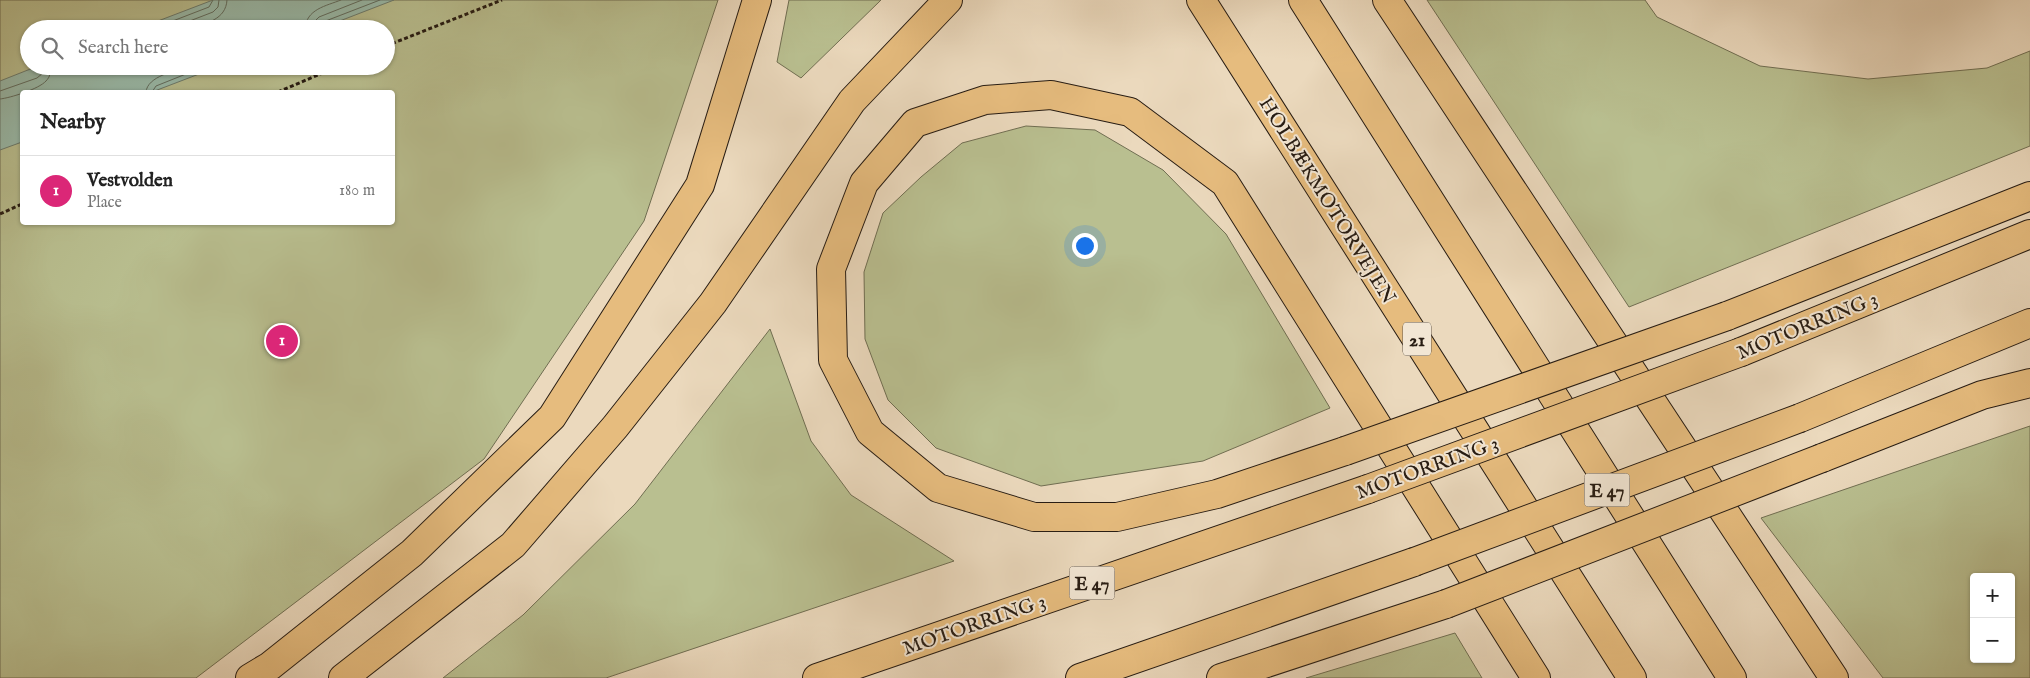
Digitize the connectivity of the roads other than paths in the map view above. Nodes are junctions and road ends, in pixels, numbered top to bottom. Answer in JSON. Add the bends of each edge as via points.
{"nodes":[{"id":1,"x":757,"y":0,"type":"edge"},
{"id":2,"x":948,"y":0,"type":"edge"},
{"id":3,"x":1201,"y":0,"type":"edge"},
{"id":4,"x":1303,"y":0,"type":"edge"},
{"id":5,"x":1387,"y":0,"type":"edge"},
{"id":6,"x":2030,"y":196,"type":"edge"},
{"id":7,"x":2030,"y":234,"type":"edge"},
{"id":8,"x":2030,"y":323,"type":"edge"},
{"id":9,"x":2030,"y":383,"type":"edge"},
{"id":10,"x":250,"y":678,"type":"edge"},
{"id":11,"x":343,"y":678,"type":"edge"},
{"id":12,"x":817,"y":678,"type":"edge"},
{"id":13,"x":1080,"y":678,"type":"edge"},
{"id":14,"x":1222,"y":678,"type":"edge"},
{"id":15,"x":1536,"y":678,"type":"edge"},
{"id":16,"x":1632,"y":678,"type":"edge"},
{"id":17,"x":1732,"y":678,"type":"edge"},
{"id":18,"x":1834,"y":678,"type":"edge"}],
"edges":[{"from":1,"to":10,"type":"highway","via":[[700,185],[552,417],[412,553],[270,666]]},
{"from":2,"to":11,"type":"highway","via":[[852,101],[713,303],[615,427],[514,545]]},
{"from":3,"to":16,"type":"highway","name":"HOLBÆKMOTORVEJEN","number":"21"},
{"from":4,"to":17,"type":"highway"},
{"from":5,"to":18,"type":"highway"},
{"from":6,"to":15,"type":"highway","bridge":true,"via":[[1727,316],[1345,451],[1217,494],[1117,517],[1034,517],[938,488],[870,432],[833,360],[831,269],[864,183],[915,123],[985,100],[1051,95],[1130,112],[1225,183]]},
{"from":7,"to":12,"type":"highway","name":"MOTORRING 3","number":"E 47","bridge":true,"via":[[1740,352],[1368,489]]},
{"from":8,"to":13,"type":"highway","number":"E 47","bridge":true,"via":[[1800,418],[1414,562]]},
{"from":9,"to":14,"type":"highway","bridge":true,"via":[[1982,395],[1446,604]]}]}
